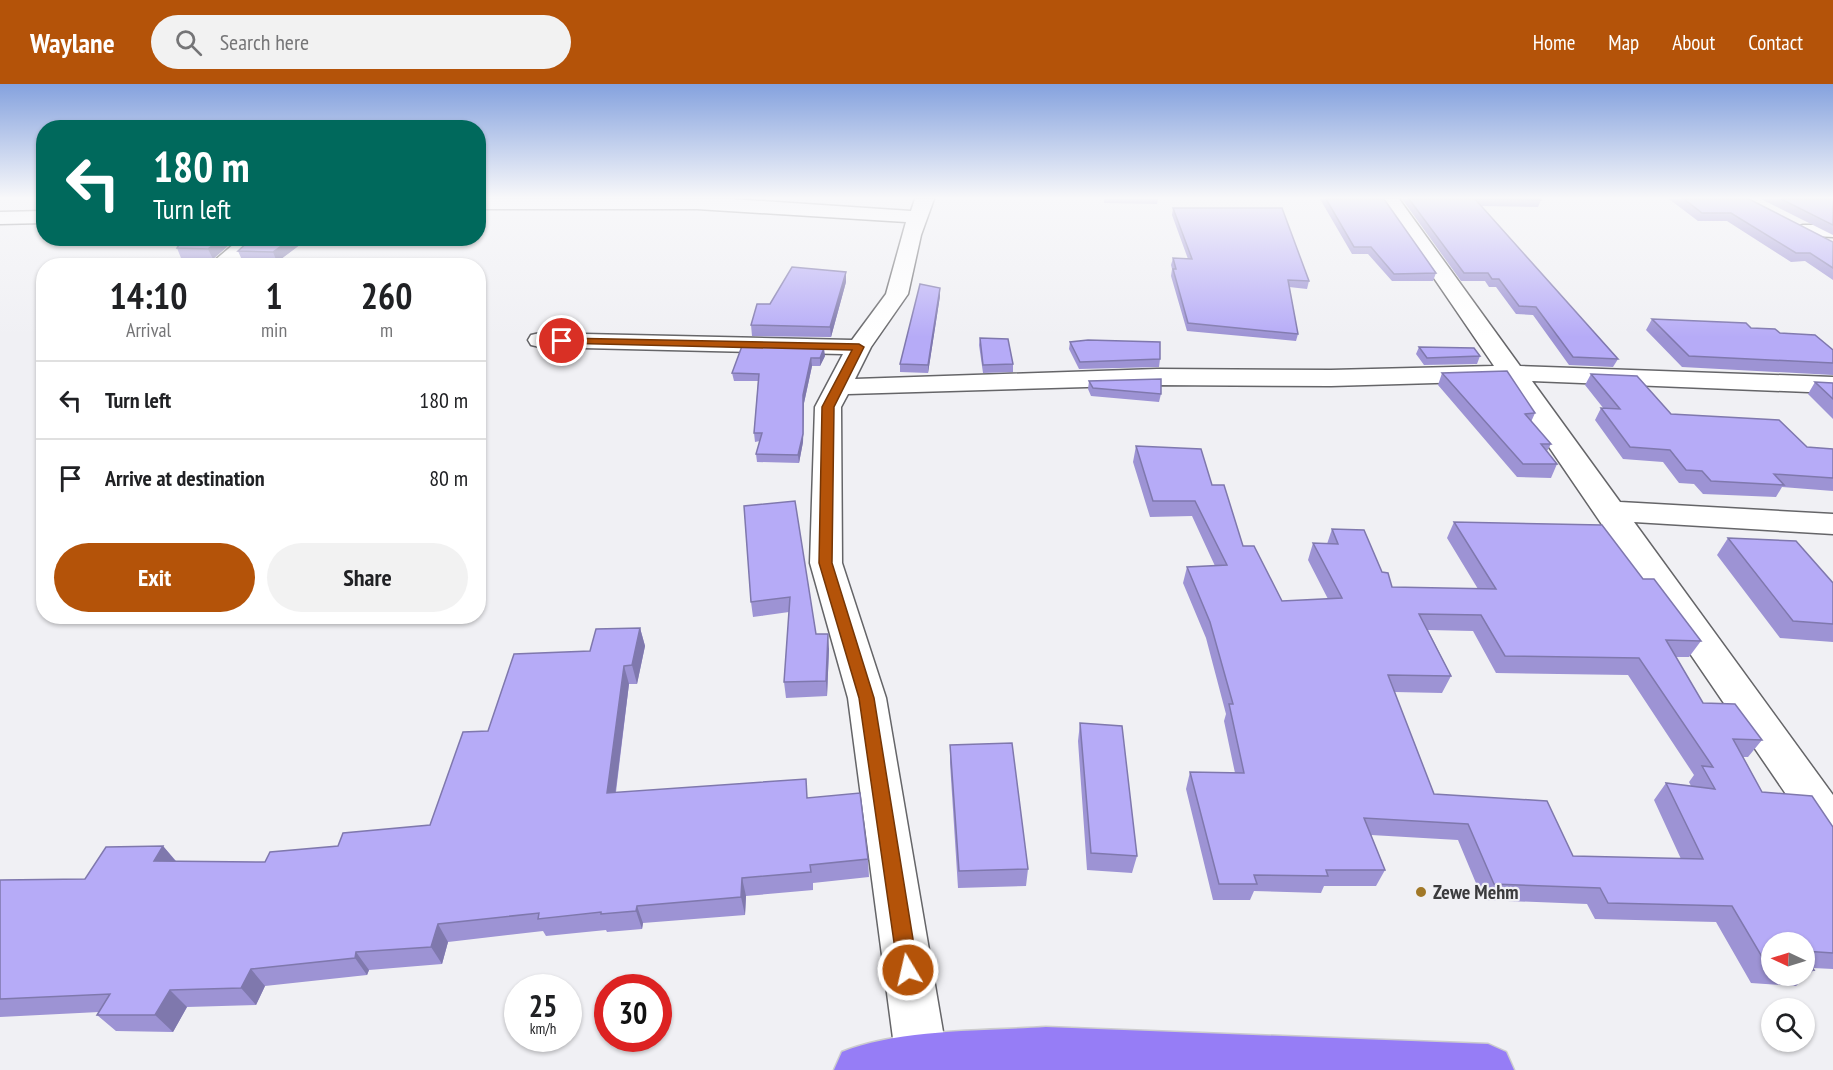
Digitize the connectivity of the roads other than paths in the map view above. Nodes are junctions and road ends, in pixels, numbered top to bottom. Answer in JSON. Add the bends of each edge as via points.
{"nodes":[{"id":1,"x":911,"y":245,"type":"edge"},
{"id":2,"x":1421,"y":245,"type":"edge"},
{"id":3,"x":244,"y":246,"type":"edge"},
{"id":4,"x":228,"y":258,"type":"edge"},
{"id":5,"x":540,"y":340,"type":"dead end"},
{"id":6,"x":859,"y":347,"type":"junction"},
{"id":7,"x":1511,"y":373,"type":"junction"},
{"id":8,"x":1833,"y":385,"type":"edge"},
{"id":9,"x":838,"y":387,"type":"junction"},
{"id":10,"x":1609,"y":511,"type":"junction"},
{"id":11,"x":1833,"y":524,"type":"edge"},
{"id":12,"x":1833,"y":828,"type":"edge"},
{"id":13,"x":922,"y":1061,"type":"junction"},
{"id":14,"x":1473,"y":1069,"type":"edge"},
{"id":15,"x":860,"y":1070,"type":"edge"}],
"edges":[{"from":1,"to":6,"type":"street","via":[[897,294]]},
{"from":2,"to":7,"type":"street"},
{"from":3,"to":4,"type":"street"},
{"from":5,"to":6,"type":"street"},
{"from":6,"to":9,"type":"street"},
{"from":7,"to":8,"type":"street"},
{"from":7,"to":9,"type":"street","via":[[1157,377]]},
{"from":7,"to":10,"type":"street"},
{"from":9,"to":13,"type":"street","via":[[828,407],[826,563],[867,698]]},
{"from":10,"to":11,"type":"street"},
{"from":10,"to":12,"type":"street"},
{"from":13,"to":14,"type":"highway","via":[[1046,1052]]},
{"from":13,"to":15,"type":"highway"}]}
